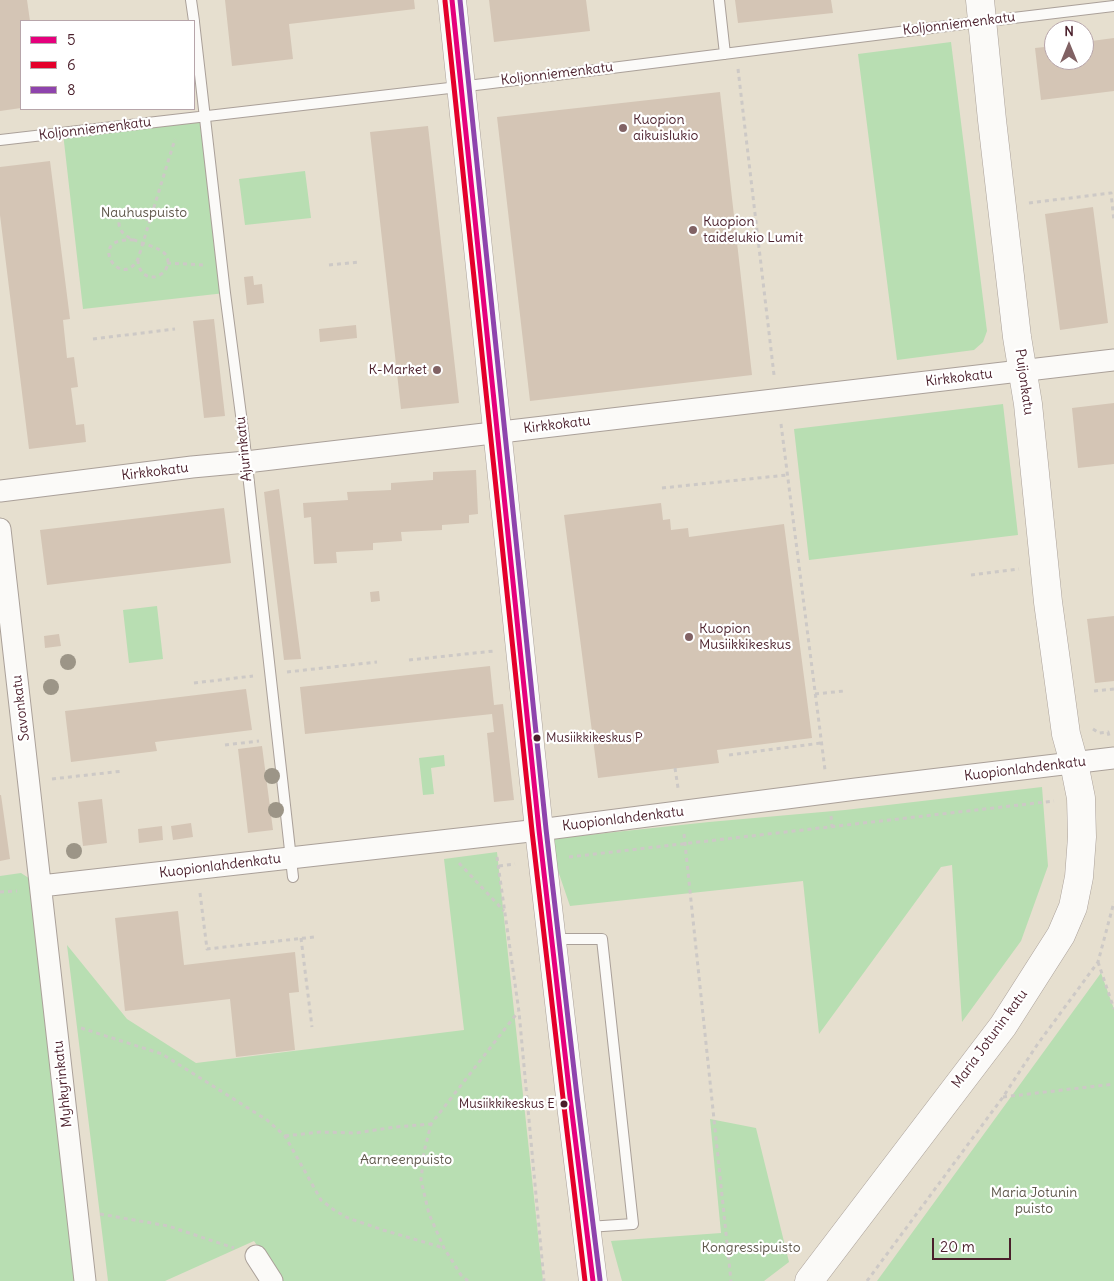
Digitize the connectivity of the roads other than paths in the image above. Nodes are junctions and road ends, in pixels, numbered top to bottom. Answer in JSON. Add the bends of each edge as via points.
{"nodes":[{"id":1,"x":191,"y":0,"type":"edge"},
{"id":2,"x":452,"y":0,"type":"edge"},
{"id":3,"x":719,"y":0,"type":"edge"},
{"id":4,"x":1114,"y":6,"type":"edge"},
{"id":5,"x":982,"y":11,"type":"edge"},
{"id":6,"x":194,"y":20,"type":"edge"},
{"id":7,"x":195,"y":30,"type":"edge"},
{"id":8,"x":724,"y":54,"type":"junction"},
{"id":9,"x":461,"y":86,"type":"junction"},
{"id":10,"x":205,"y":116,"type":"junction"},
{"id":11,"x":0,"y":140,"type":"edge"},
{"id":12,"x":1114,"y":360,"type":"edge"},
{"id":13,"x":1023,"y":370,"type":"junction"},
{"id":14,"x":498,"y":432,"type":"junction"},
{"id":15,"x":246,"y":462,"type":"junction"},
{"id":16,"x":0,"y":491,"type":"edge"},
{"id":17,"x":0,"y":530,"type":"edge"},
{"id":18,"x":1114,"y":758,"type":"edge"},
{"id":19,"x":1074,"y":763,"type":"junction"},
{"id":20,"x":540,"y":830,"type":"junction"},
{"id":21,"x":292,"y":867,"type":"junction"},
{"id":22,"x":41,"y":886,"type":"junction"},
{"id":23,"x":552,"y":939,"type":"junction"},
{"id":24,"x":586,"y":1228,"type":"junction"},
{"id":25,"x":256,"y":1256,"type":"road end"},
{"id":26,"x":86,"y":1281,"type":"edge"},
{"id":27,"x":272,"y":1281,"type":"edge"},
{"id":28,"x":593,"y":1281,"type":"edge"},
{"id":29,"x":809,"y":1281,"type":"edge"}],
"edges":[{"from":1,"to":6,"type":"lane","name":"Ajurinkatu"},
{"from":2,"to":9,"type":"main road"},
{"from":3,"to":8,"type":"lane"},
{"from":4,"to":5,"type":"lane","name":"Koljonniemenkatu"},
{"from":5,"to":8,"type":"lane","name":"Koljonniemenkatu"},
{"from":5,"to":13,"type":"main road","name":"Puijonkatu"},
{"from":7,"to":10,"type":"lane","name":"Ajurinkatu"},
{"from":8,"to":9,"type":"lane","name":"Koljonniemenkatu"},
{"from":9,"to":10,"type":"lane","name":"Koljonniemenkatu"},
{"from":9,"to":14,"type":"main road"},
{"from":10,"to":11,"type":"lane","name":"Koljonniemenkatu"},
{"from":10,"to":15,"type":"lane","name":"Ajurinkatu"},
{"from":12,"to":13,"type":"street","name":"Kirkkokatu"},
{"from":13,"to":14,"type":"street","name":"Kirkkokatu"},
{"from":13,"to":19,"type":"main road","name":"Puijonkatu","via":[[1048,602],[1066,734]]},
{"from":14,"to":15,"type":"street","name":"Kirkkokatu"},
{"from":14,"to":20,"type":"main road"},
{"from":15,"to":16,"type":"street","name":"Kirkkokatu"},
{"from":15,"to":21,"type":"lane","name":"Ajurinkatu"},
{"from":17,"to":22,"type":"street","name":"Savonkatu"},
{"from":18,"to":19,"type":"street","name":"Kuopionlahdenkatu"},
{"from":19,"to":20,"type":"street","name":"Kuopionlahdenkatu"},
{"from":19,"to":29,"type":"main road","name":"Maria Jotunin katu","via":[[1081,798],[1079,877],[1073,907],[1061,935],[1003,1026]]},
{"from":20,"to":21,"type":"street","name":"Kuopionlahdenkatu"},
{"from":20,"to":23,"type":"main road"},
{"from":21,"to":22,"type":"street","name":"Kuopionlahdenkatu"},
{"from":22,"to":26,"type":"street","name":"Myhkyrinkatu"},
{"from":23,"to":24,"type":"main road"},
{"from":23,"to":24,"type":"lane","via":[[602,939],[633,1224]]},
{"from":24,"to":28,"type":"main road"},
{"from":25,"to":27,"type":"street"}]}
